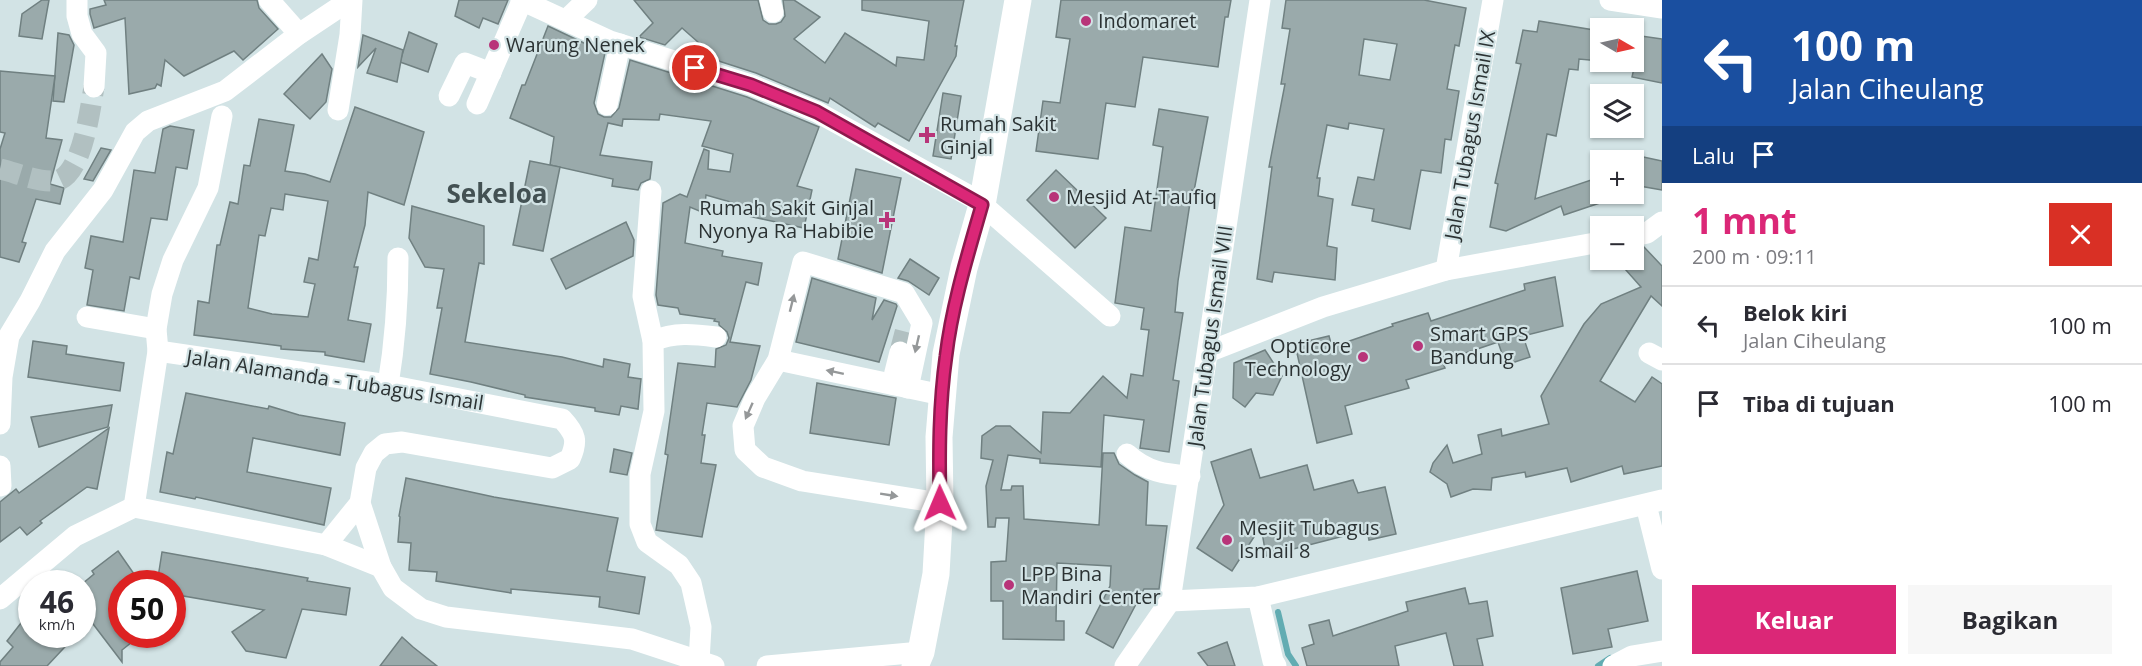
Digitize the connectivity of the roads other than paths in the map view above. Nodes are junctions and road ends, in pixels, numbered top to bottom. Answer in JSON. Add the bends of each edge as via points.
{"nodes":[{"id":1,"x":77,"y":0,"type":"edge"},
{"id":2,"x":269,"y":0,"type":"edge"},
{"id":3,"x":351,"y":0,"type":"edge"},
{"id":4,"x":522,"y":0,"type":"edge"},
{"id":5,"x":587,"y":0,"type":"edge"},
{"id":6,"x":1018,"y":0,"type":"edge"},
{"id":7,"x":1260,"y":0,"type":"edge"},
{"id":8,"x":1493,"y":0,"type":"edge"},
{"id":9,"x":1610,"y":0,"type":"edge"},
{"id":10,"x":1662,"y":8,"type":"edge"},
{"id":11,"x":566,"y":20,"type":"junction"},
{"id":12,"x":299,"y":34,"type":"junction"},
{"id":13,"x":620,"y":44,"type":"junction"},
{"id":14,"x":491,"y":73,"type":"junction"},
{"id":15,"x":94,"y":87,"type":"tunnel mouth"},
{"id":16,"x":449,"y":96,"type":"dead end"},
{"id":17,"x":477,"y":104,"type":"dead end"},
{"id":18,"x":607,"y":105,"type":"dead end"},
{"id":19,"x":338,"y":110,"type":"dead end"},
{"id":20,"x":222,"y":116,"type":"dead end"},
{"id":21,"x":651,"y":191,"type":"dead end"},
{"id":22,"x":982,"y":205,"type":"junction"},
{"id":23,"x":1662,"y":222,"type":"edge"},
{"id":24,"x":1644,"y":234,"type":"edge"},
{"id":25,"x":1590,"y":244,"type":"edge"},
{"id":26,"x":398,"y":258,"type":"dead end"},
{"id":27,"x":1446,"y":270,"type":"junction"},
{"id":28,"x":910,"y":303,"type":"junction"},
{"id":29,"x":1110,"y":316,"type":"dead end"},
{"id":30,"x":87,"y":317,"type":"dead end"},
{"id":31,"x":907,"y":325,"type":"tunnel mouth"},
{"id":32,"x":156,"y":329,"type":"junction"},
{"id":33,"x":716,"y":337,"type":"dead end"},
{"id":34,"x":653,"y":341,"type":"junction"},
{"id":35,"x":158,"y":351,"type":"junction"},
{"id":36,"x":900,"y":352,"type":"tunnel mouth"},
{"id":37,"x":1208,"y":352,"type":"junction"},
{"id":38,"x":778,"y":360,"type":"junction"},
{"id":39,"x":388,"y":385,"type":"junction"},
{"id":40,"x":900,"y":386,"type":"junction"},
{"id":41,"x":942,"y":395,"type":"junction"},
{"id":42,"x":0,"y":424,"type":"edge"},
{"id":43,"x":1127,"y":454,"type":"dead end"},
{"id":44,"x":1190,"y":476,"type":"junction"},
{"id":45,"x":1654,"y":502,"type":"edge"},
{"id":46,"x":360,"y":503,"type":"junction"},
{"id":47,"x":940,"y":503,"type":"junction"},
{"id":48,"x":134,"y":507,"type":"junction"},
{"id":49,"x":326,"y":545,"type":"junction"},
{"id":50,"x":381,"y":567,"type":"junction"},
{"id":51,"x":1662,"y":569,"type":"edge"},
{"id":52,"x":1258,"y":597,"type":"junction"},
{"id":53,"x":0,"y":599,"type":"edge"},
{"id":54,"x":1170,"y":601,"type":"junction"},
{"id":55,"x":1662,"y":651,"type":"edge"},
{"id":56,"x":918,"y":659,"type":"edge"},
{"id":57,"x":707,"y":663,"type":"edge"},
{"id":58,"x":767,"y":666,"type":"edge"},
{"id":59,"x":1125,"y":666,"type":"edge"},
{"id":60,"x":1276,"y":666,"type":"edge"},
{"id":61,"x":1612,"y":666,"type":"edge"}],
"edges":[{"from":1,"to":15,"type":"street","via":[[82,34],[96,53]]},
{"from":2,"to":12,"type":"street"},
{"from":3,"to":12,"type":"street"},
{"from":3,"to":19,"type":"street","via":[[350,35]]},
{"from":4,"to":11,"type":"street"},
{"from":4,"to":14,"type":"street"},
{"from":5,"to":11,"type":"street"},
{"from":6,"to":22,"type":"main road"},
{"from":7,"to":37,"type":"street","name":"Jalan Tubagus Ismail VIII"},
{"from":8,"to":27,"type":"street","name":"Jalan Tubagus Ismail IX"},
{"from":9,"to":10,"type":"street"},
{"from":11,"to":13,"type":"street"},
{"from":12,"to":42,"type":"street","via":[[225,92],[148,121],[135,132],[103,190],[55,251],[9,336]]},
{"from":13,"to":18,"type":"street"},
{"from":13,"to":22,"type":"street","via":[[751,85],[817,112]]},
{"from":14,"to":16,"type":"street","via":[[465,63]]},
{"from":14,"to":17,"type":"street"},
{"from":20,"to":32,"type":"street","via":[[208,188],[173,260]]},
{"from":21,"to":34,"type":"street","via":[[644,296]]},
{"from":22,"to":29,"type":"street"},
{"from":22,"to":41,"type":"main road","via":[[959,289]]},
{"from":23,"to":24,"type":"street"},
{"from":25,"to":27,"type":"street"},
{"from":26,"to":39,"type":"street","via":[[398,301]]},
{"from":27,"to":37,"type":"street","via":[[1323,307]]},
{"from":28,"to":31,"type":"street"},
{"from":38,"to":28,"type":"street","one_way":true,"via":[[803,262],[891,288],[904,293]]},
{"from":28,"to":40,"type":"street","one_way":true,"via":[[922,323]]},
{"from":30,"to":32,"type":"street"},
{"from":32,"to":35,"type":"street"},
{"from":33,"to":34,"type":"street","via":[[683,333]]},
{"from":34,"to":57,"type":"street","via":[[654,411],[640,474],[640,524],[647,542],[679,565],[691,583]]},
{"from":35,"to":39,"type":"street","name":"Jalan Alamanda - Tubagus Ismail"},
{"from":35,"to":48,"type":"street","name":"Jalan Alamanda - Tubagus Ismail"},
{"from":36,"to":40,"type":"street"},
{"from":37,"to":44,"type":"street","name":"Jalan Tubagus Ismail VIII"},
{"from":40,"to":38,"type":"street","one_way":true},
{"from":38,"to":47,"type":"street","one_way":true,"via":[[743,426],[746,450],[763,467],[802,481]]},
{"from":39,"to":46,"type":"street","name":"Jalan Alamanda - Tubagus Ismail","via":[[562,419],[572,429],[576,446],[570,459],[552,468],[402,442],[385,444],[374,453],[366,468]]},
{"from":40,"to":41,"type":"street"},
{"from":41,"to":47,"type":"main road"},
{"from":43,"to":44,"type":"street","via":[[1149,470]]},
{"from":44,"to":54,"type":"street","name":"Jalan Tubagus Ismail VIII"},
{"from":45,"to":51,"type":"street"},
{"from":45,"to":52,"type":"street"},
{"from":46,"to":49,"type":"street","name":"Jalan Alamanda - Tubagus Ismail"},
{"from":46,"to":50,"type":"street","name":"Jalan Alamanda - Tubagus Ismail"},
{"from":47,"to":56,"type":"main road","via":[[936,574]]},
{"from":48,"to":49,"type":"street"},
{"from":48,"to":53,"type":"street","via":[[75,536]]},
{"from":49,"to":50,"type":"street"},
{"from":50,"to":57,"type":"street","name":"Jalan Alamanda - Tubagus Ismail","via":[[393,588],[407,600],[446,617],[632,639]]},
{"from":52,"to":54,"type":"street"},
{"from":52,"to":60,"type":"street"},
{"from":54,"to":59,"type":"street","name":"Jalan Tubagus Ismail VIII"},
{"from":55,"to":61,"type":"street","via":[[1632,656]]},
{"from":56,"to":58,"type":"street"}]}
